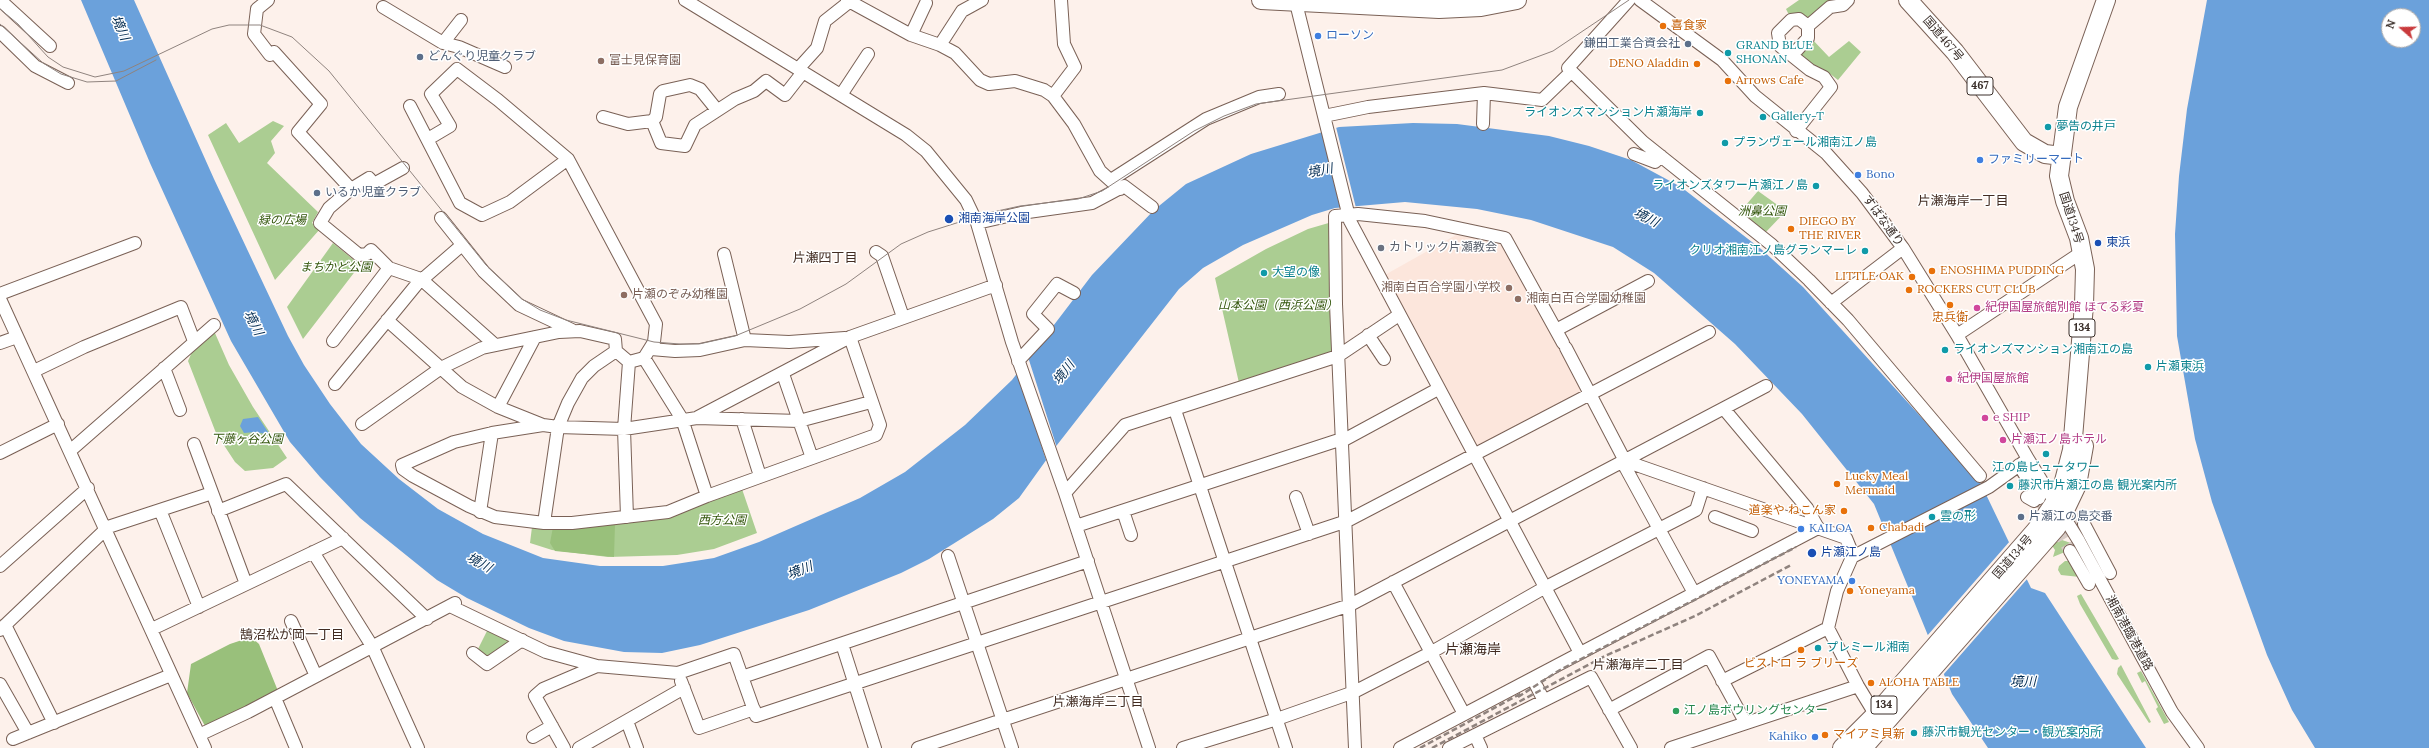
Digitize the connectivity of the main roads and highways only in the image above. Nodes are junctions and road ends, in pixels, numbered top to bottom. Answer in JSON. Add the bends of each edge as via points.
{"nodes":[{"id":1,"x":1261,"y":0,"type":"edge"},
{"id":2,"x":1518,"y":0,"type":"edge"},
{"id":3,"x":1908,"y":0,"type":"edge"},
{"id":4,"x":2106,"y":0,"type":"edge"},
{"id":5,"x":1491,"y":3,"type":"edge"},
{"id":6,"x":2062,"y":156,"type":"junction"},
{"id":7,"x":2045,"y":502,"type":"junction"},
{"id":8,"x":1879,"y":721,"type":"junction"},
{"id":9,"x":1842,"y":748,"type":"edge"},
{"id":10,"x":1863,"y":748,"type":"edge"}],
"edges":[{"from":1,"to":5,"type":"highway","via":[[1439,9]]},
{"from":2,"to":5,"type":"highway"},
{"from":3,"to":6,"type":"highway","name":"国道467号","number":"467","via":[[1955,52],[2024,142],[2045,154]]},
{"from":4,"to":6,"type":"highway","name":"国道134号","number":"134","via":[[2068,107]]},
{"from":6,"to":7,"type":"highway","name":"国道134号","number":"134","via":[[2059,176],[2082,252],[2084,305],[2069,467]]},
{"from":6,"to":7,"type":"highway","name":"国道134号","number":"134","via":[[2090,235],[2096,292],[2084,452],[2077,485]]},
{"from":7,"to":8,"type":"highway","name":"国道134号","number":"134","via":[[2040,526],[2025,554]]},
{"from":8,"to":9,"type":"highway","name":"国道134号","number":"134"},
{"from":8,"to":10,"type":"highway","name":"国道134号","number":"134"}]}
